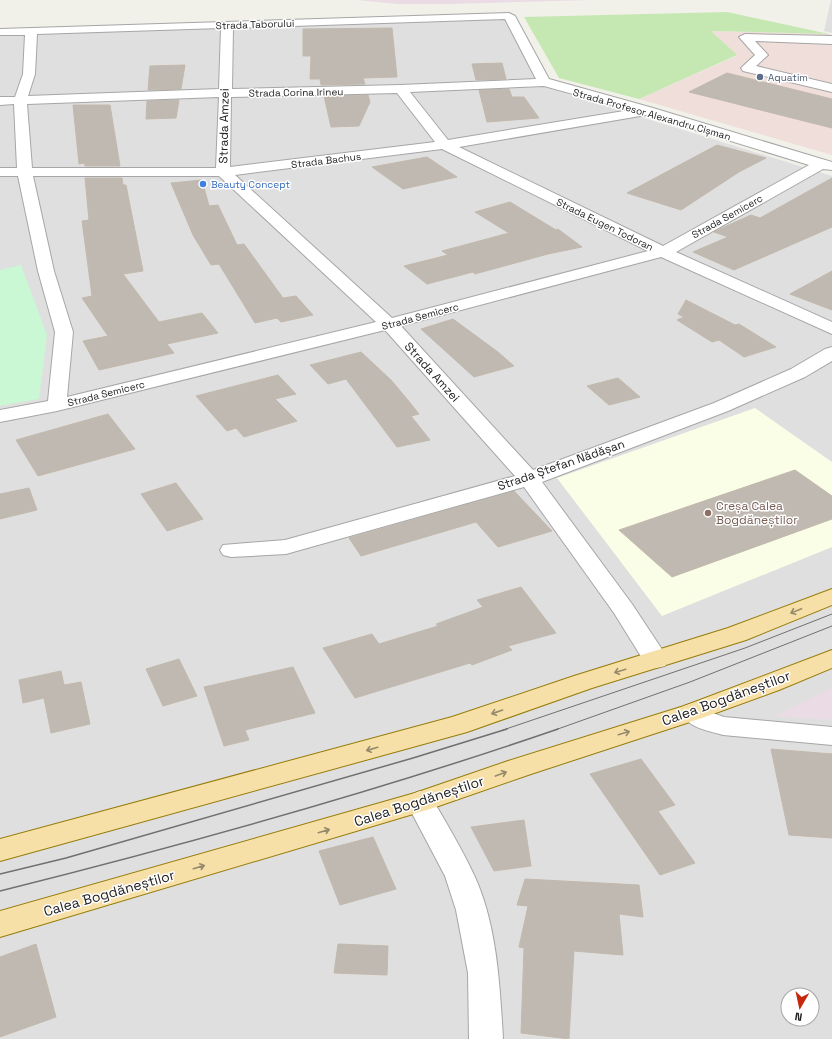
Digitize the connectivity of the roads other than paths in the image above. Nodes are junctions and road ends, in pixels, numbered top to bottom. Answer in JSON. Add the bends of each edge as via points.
{"nodes":[{"id":1,"x":227,"y":24,"type":"junction"},
{"id":2,"x":31,"y":31,"type":"junction"},
{"id":3,"x":0,"y":32,"type":"edge"},
{"id":4,"x":832,"y":40,"type":"edge"},
{"id":5,"x":544,"y":82,"type":"junction"},
{"id":6,"x":832,"y":88,"type":"edge"},
{"id":7,"x":401,"y":89,"type":"junction"},
{"id":8,"x":224,"y":93,"type":"junction"},
{"id":9,"x":0,"y":101,"type":"edge"},
{"id":10,"x":20,"y":101,"type":"junction"},
{"id":11,"x":648,"y":111,"type":"junction"},
{"id":12,"x":444,"y":146,"type":"junction"},
{"id":13,"x":827,"y":166,"type":"edge"},
{"id":14,"x":0,"y":172,"type":"edge"},
{"id":15,"x":223,"y":172,"type":"junction"},
{"id":16,"x":25,"y":173,"type":"junction"},
{"id":17,"x":663,"y":252,"type":"junction"},
{"id":18,"x":389,"y":324,"type":"junction"},
{"id":19,"x":832,"y":329,"type":"edge"},
{"id":20,"x":832,"y":353,"type":"edge"},
{"id":21,"x":57,"y":405,"type":"junction"},
{"id":22,"x":0,"y":416,"type":"edge"},
{"id":23,"x":529,"y":479,"type":"junction"},
{"id":24,"x":231,"y":550,"type":"dead end"},
{"id":25,"x":832,"y":596,"type":"edge"},
{"id":26,"x":832,"y":658,"type":"edge"},
{"id":27,"x":656,"y":660,"type":"junction"},
{"id":28,"x":693,"y":712,"type":"junction"},
{"id":29,"x":832,"y":736,"type":"edge"},
{"id":30,"x":420,"y":802,"type":"junction"},
{"id":31,"x":0,"y":850,"type":"edge"},
{"id":32,"x":0,"y":924,"type":"edge"},
{"id":33,"x":486,"y":1039,"type":"edge"}],
"edges":[{"from":1,"to":2,"type":"street","name":"Strada Taborului"},
{"from":1,"to":5,"type":"street","name":"Strada Taborului","via":[[510,16]]},
{"from":1,"to":8,"type":"street","name":"Strada Amzei"},
{"from":2,"to":3,"type":"street","name":"Strada Taborului"},
{"from":2,"to":10,"type":"street","via":[[29,74]]},
{"from":4,"to":6,"type":"street","via":[[746,38],[762,55],[747,68]]},
{"from":5,"to":7,"type":"street","name":"Strada Corina Irineu"},
{"from":5,"to":11,"type":"street","name":"Strada Profesor Alexandru Cișman"},
{"from":7,"to":8,"type":"street","name":"Strada Corina Irineu"},
{"from":7,"to":12,"type":"street","name":"Strada Eugen Todoran"},
{"from":8,"to":10,"type":"street","name":"Strada Corina Irineu"},
{"from":8,"to":15,"type":"street","name":"Strada Amzei"},
{"from":9,"to":10,"type":"street","name":"Strada Corina Irineu"},
{"from":10,"to":16,"type":"street"},
{"from":11,"to":12,"type":"street","name":"Strada Bachus"},
{"from":11,"to":13,"type":"street","name":"Strada Profesor Alexandru Cișman"},
{"from":12,"to":15,"type":"street","name":"Strada Bachus"},
{"from":12,"to":17,"type":"street","name":"Strada Eugen Todoran"},
{"from":13,"to":17,"type":"street","name":"Strada Semicerc"},
{"from":14,"to":16,"type":"street","name":"Strada Bachus"},
{"from":15,"to":16,"type":"street","name":"Strada Bachus"},
{"from":15,"to":18,"type":"street","name":"Strada Amzei"},
{"from":16,"to":21,"type":"street","via":[[46,271],[64,332]]},
{"from":17,"to":18,"type":"street","name":"Strada Semicerc"},
{"from":17,"to":19,"type":"street","name":"Strada Eugen Todoran"},
{"from":18,"to":21,"type":"street","name":"Strada Semicerc"},
{"from":18,"to":23,"type":"street","name":"Strada Amzei"},
{"from":20,"to":23,"type":"street","name":"Strada Ștefan Nădășan","via":[[798,373],[721,407]]},
{"from":21,"to":22,"type":"street","name":"Strada Semicerc"},
{"from":23,"to":24,"type":"street","name":"Strada Ștefan Nădășan","via":[[286,547]]},
{"from":23,"to":27,"type":"street","name":"Strada Amzei","via":[[624,609]]},
{"from":25,"to":27,"type":"main road","one_way":true,"via":[[737,634]]},
{"from":26,"to":28,"type":"main road","name":"Calea Bogdăneștilor"},
{"from":27,"to":31,"type":"main road","one_way":true,"via":[[458,725]]},
{"from":28,"to":29,"type":"street","via":[[701,719],[723,726]]},
{"from":30,"to":28,"type":"main road","name":"Calea Bogdăneștilor","one_way":true},
{"from":32,"to":30,"type":"main road","name":"Calea Bogdăneștilor","one_way":true},
{"from":30,"to":33,"type":"street","via":[[460,876],[471,910],[484,972]]}]}
